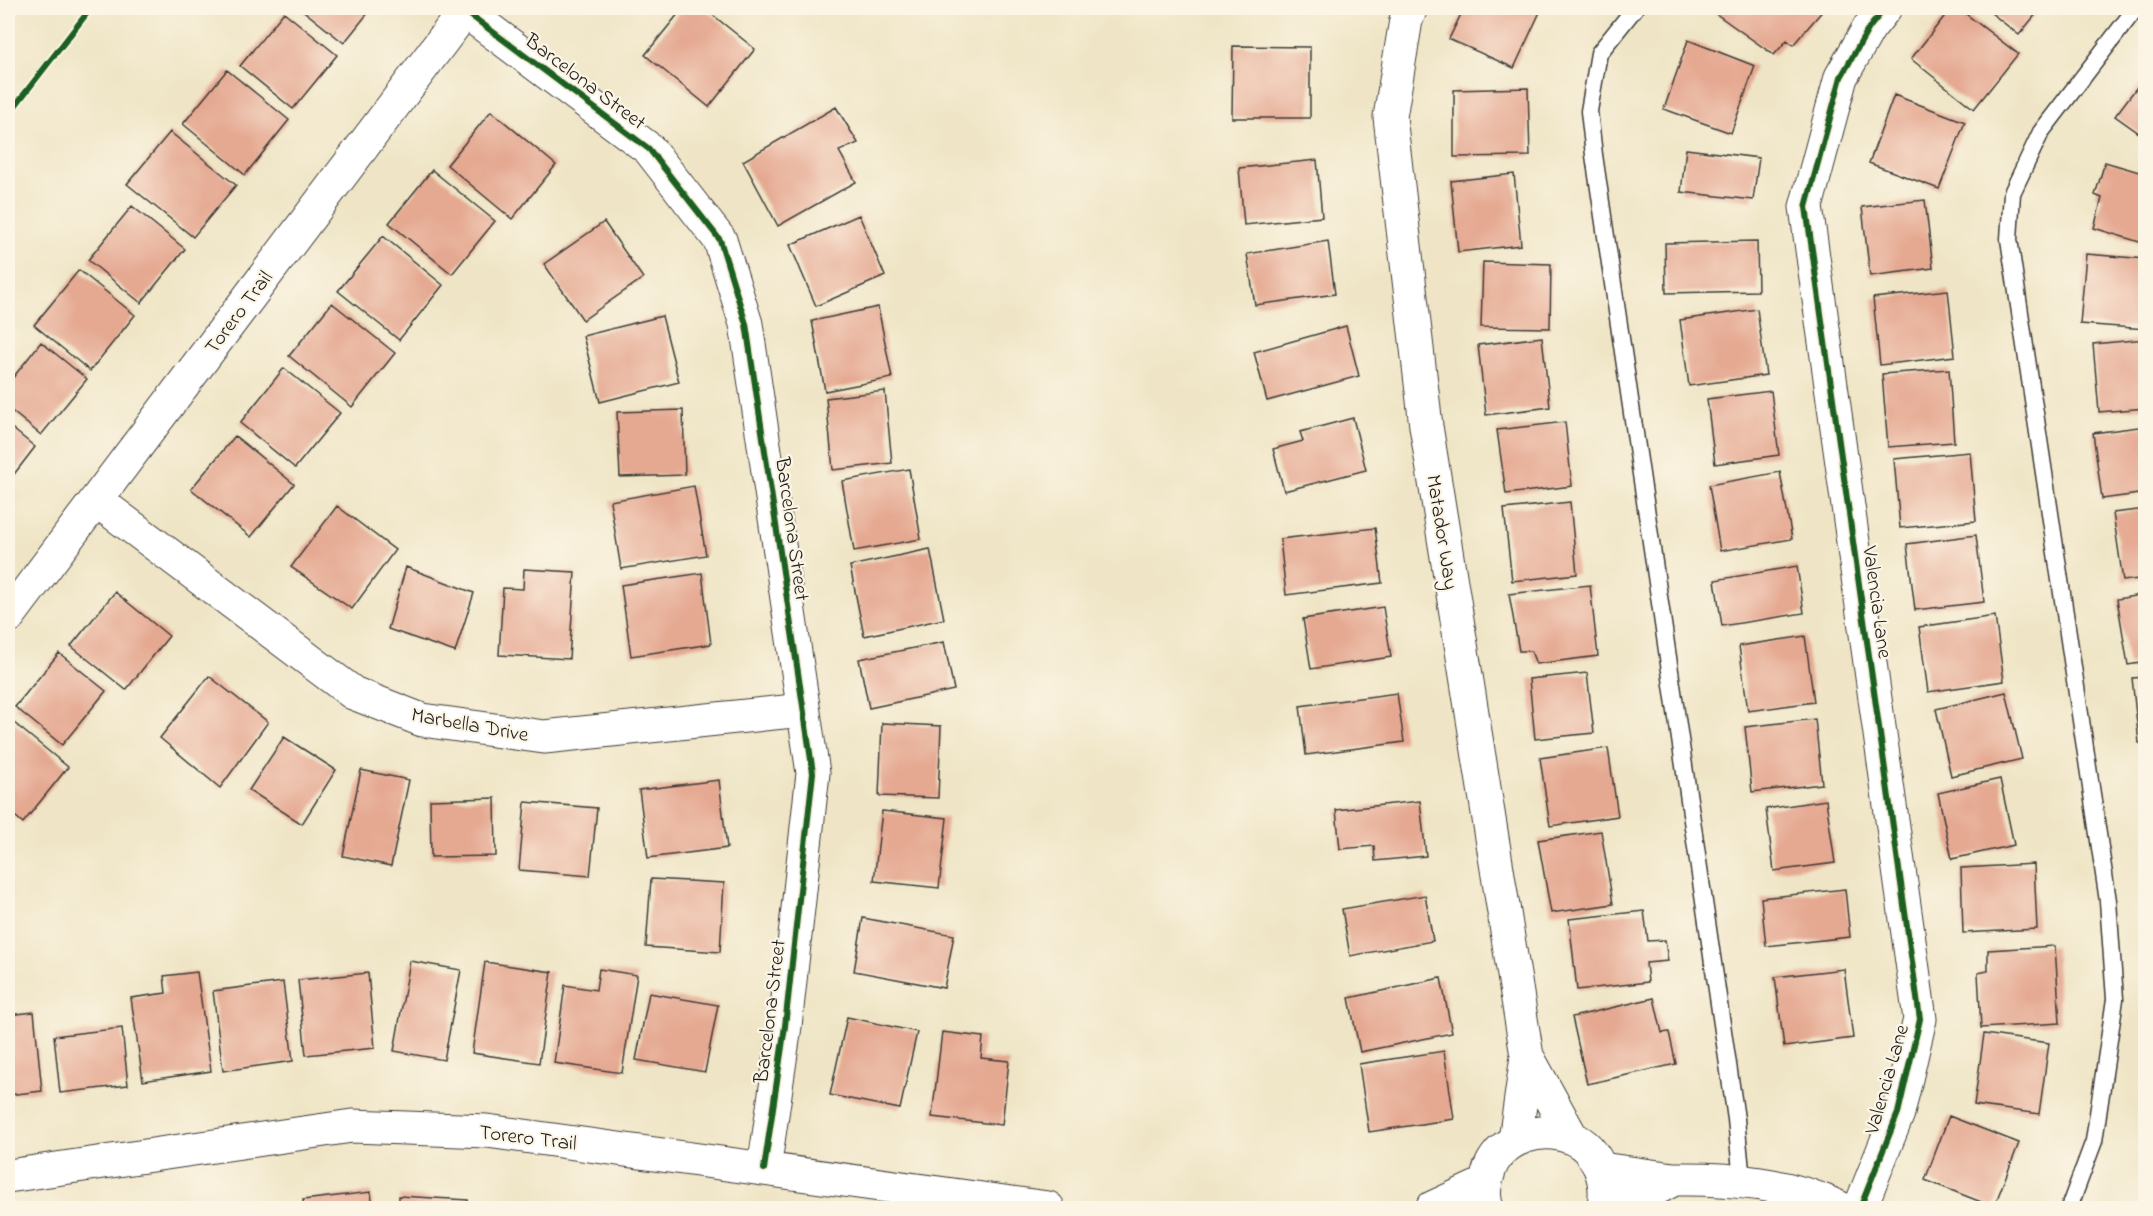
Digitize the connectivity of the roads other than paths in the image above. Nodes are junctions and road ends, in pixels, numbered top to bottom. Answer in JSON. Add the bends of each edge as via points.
{"nodes":[{"id":1,"x":1411,"y":8,"type":"edge"},
{"id":2,"x":1635,"y":8,"type":"edge"},
{"id":3,"x":1886,"y":8,"type":"edge"},
{"id":4,"x":2136,"y":8,"type":"edge"},
{"id":5,"x":466,"y":9,"type":"edge"},
{"id":6,"x":96,"y":500,"type":"junction"},
{"id":7,"x":8,"y":617,"type":"edge"},
{"id":8,"x":803,"y":710,"type":"junction"},
{"id":9,"x":1527,"y":1056,"type":"junction"},
{"id":10,"x":1572,"y":1138,"type":"junction"},
{"id":11,"x":1515,"y":1140,"type":"junction"},
{"id":12,"x":764,"y":1169,"type":"junction"},
{"id":13,"x":1601,"y":1169,"type":"junction"},
{"id":14,"x":8,"y":1176,"type":"edge"},
{"id":15,"x":1674,"y":1179,"type":"junction"},
{"id":16,"x":1742,"y":1180,"type":"junction"},
{"id":17,"x":1486,"y":1196,"type":"edge"},
{"id":18,"x":1048,"y":1209,"type":"edge"},
{"id":19,"x":1432,"y":1209,"type":"edge"},
{"id":20,"x":1603,"y":1209,"type":"edge"},
{"id":21,"x":1620,"y":1209,"type":"edge"},
{"id":22,"x":1840,"y":1209,"type":"edge"},
{"id":23,"x":1860,"y":1209,"type":"edge"},
{"id":24,"x":2069,"y":1209,"type":"edge"}],
"edges":[{"from":1,"to":9,"type":"street","name":"Matador Way","via":[[1390,117],[1426,426]]},
{"from":2,"to":16,"type":"lane","via":[[1599,54],[1590,111],[1594,155]]},
{"from":3,"to":23,"type":"street","name":"Valencia Lane","via":[[1869,28],[1842,77],[1806,207],[1920,1019],[1898,1113]]},
{"from":4,"to":24,"type":"lane","via":[[2041,132],[2012,192],[2009,239],[2106,890],[2115,999],[2094,1141]]},
{"from":5,"to":6,"type":"street","name":"Torero Trail"},
{"from":5,"to":8,"type":"street","name":"Barcelona Street","via":[[649,149],[720,240],[746,324]]},
{"from":6,"to":7,"type":"street","name":"Torero Trail"},
{"from":6,"to":8,"type":"street","name":"Marbella Drive","via":[[353,693],[422,720],[544,737]]},
{"from":8,"to":12,"type":"street","name":"Barcelona Street","via":[[813,773],[785,1026]]},
{"from":9,"to":10,"type":"street","name":"Matador Way"},
{"from":9,"to":11,"type":"street","name":"Matador Way"},
{"from":10,"to":11,"type":"street","via":[[1539,1132]]},
{"from":10,"to":13,"type":"street","via":[[1591,1153]]},
{"from":11,"to":17,"type":"street","via":[[1494,1159]]},
{"from":12,"to":14,"type":"street","name":"Torero Trail","via":[[487,1131],[352,1126]]},
{"from":12,"to":18,"type":"street","name":"Torero Trail"},
{"from":13,"to":15,"type":"street"},
{"from":13,"to":20,"type":"street","via":[[1606,1197]]},
{"from":15,"to":16,"type":"street"},
{"from":15,"to":21,"type":"street"},
{"from":16,"to":22,"type":"street","via":[[1819,1198]]},
{"from":17,"to":19,"type":"street"}]}
